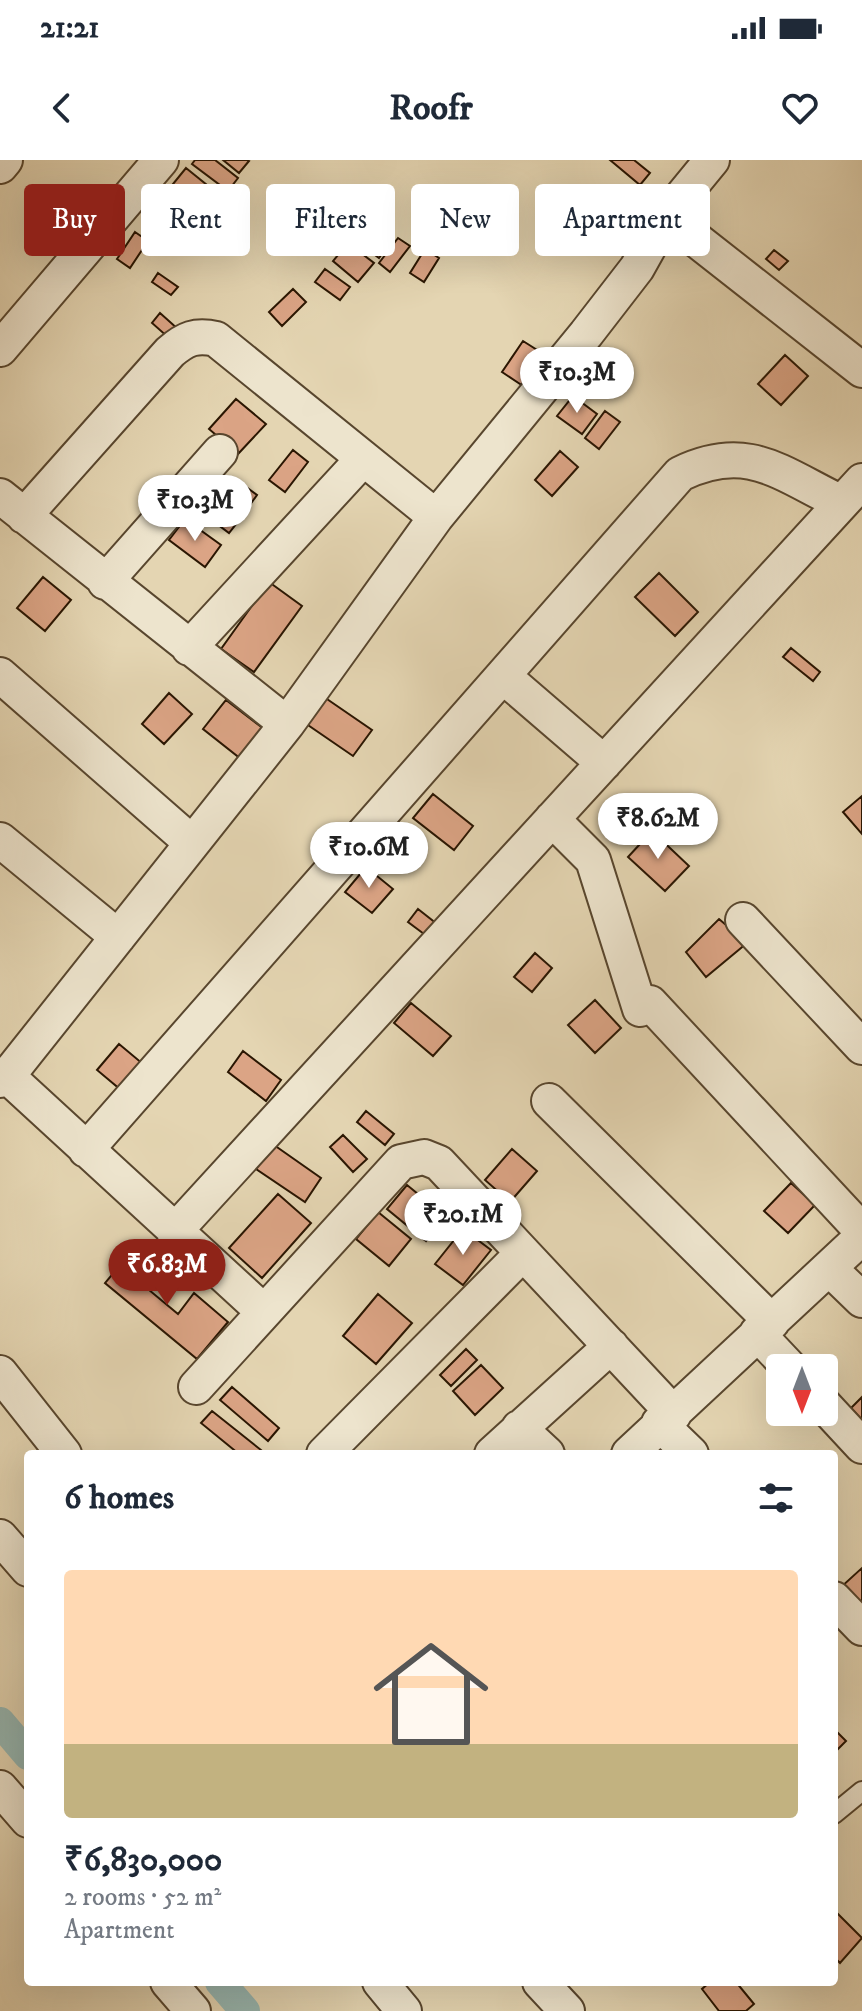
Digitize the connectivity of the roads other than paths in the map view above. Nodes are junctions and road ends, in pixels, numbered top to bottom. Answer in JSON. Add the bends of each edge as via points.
{"nodes":[{"id":1,"x":5,"y":160,"type":"edge"},
{"id":2,"x":161,"y":160,"type":"edge"},
{"id":3,"x":712,"y":160,"type":"edge"},
{"id":4,"x":0,"y":166,"type":"edge"},
{"id":5,"x":692,"y":184,"type":"edge"},
{"id":6,"x":710,"y":251,"type":"edge"},
{"id":7,"x":642,"y":256,"type":"edge"},
{"id":8,"x":0,"y":349,"type":"edge"},
{"id":9,"x":862,"y":370,"type":"edge"},
{"id":10,"x":220,"y":452,"type":"dead end"},
{"id":11,"x":363,"y":459,"type":"junction"},
{"id":12,"x":852,"y":492,"type":"edge"},
{"id":13,"x":12,"y":506,"type":"edge"},
{"id":14,"x":436,"y":517,"type":"junction"},
{"id":15,"x":105,"y":582,"type":"junction"},
{"id":16,"x":189,"y":648,"type":"junction"},
{"id":17,"x":0,"y":675,"type":"edge"},
{"id":18,"x":503,"y":676,"type":"junction"},
{"id":19,"x":287,"y":724,"type":"junction"},
{"id":20,"x":604,"y":763,"type":"junction"},
{"id":21,"x":552,"y":819,"type":"junction"},
{"id":22,"x":0,"y":840,"type":"edge"},
{"id":23,"x":192,"y":843,"type":"junction"},
{"id":24,"x":743,"y":920,"type":"dead end"},
{"id":25,"x":118,"y":937,"type":"junction"},
{"id":26,"x":862,"y":1047,"type":"edge"},
{"id":27,"x":3,"y":1078,"type":"edge"},
{"id":28,"x":549,"y":1101,"type":"dead end"},
{"id":29,"x":86,"y":1150,"type":"junction"},
{"id":30,"x":174,"y":1232,"type":"junction"},
{"id":31,"x":862,"y":1234,"type":"edge"},
{"id":32,"x":523,"y":1253,"type":"junction"},
{"id":33,"x":829,"y":1268,"type":"junction"},
{"id":34,"x":862,"y":1300,"type":"edge"},
{"id":35,"x":264,"y":1312,"type":"junction"},
{"id":36,"x":765,"y":1328,"type":"junction"},
{"id":37,"x":611,"y":1346,"type":"junction"},
{"id":38,"x":781,"y":1354,"type":"edge"},
{"id":39,"x":0,"y":1373,"type":"edge"},
{"id":40,"x":196,"y":1387,"type":"dead end"},
{"id":41,"x":667,"y":1419,"type":"junction"},
{"id":42,"x":838,"y":1426,"type":"edge"},
{"id":43,"x":519,"y":1428,"type":"junction"},
{"id":44,"x":852,"y":1448,"type":"edge"},
{"id":45,"x":61,"y":1450,"type":"edge"},
{"id":46,"x":328,"y":1450,"type":"edge"},
{"id":47,"x":496,"y":1450,"type":"edge"},
{"id":48,"x":543,"y":1450,"type":"edge"},
{"id":49,"x":633,"y":1450,"type":"edge"},
{"id":50,"x":688,"y":1450,"type":"edge"},
{"id":51,"x":0,"y":1537,"type":"edge"},
{"id":52,"x":24,"y":1564,"type":"edge"},
{"id":53,"x":838,"y":1603,"type":"edge"},
{"id":54,"x":862,"y":1628,"type":"edge"},
{"id":55,"x":0,"y":1788,"type":"edge"},
{"id":56,"x":862,"y":1791,"type":"edge"},
{"id":57,"x":838,"y":1811,"type":"edge"},
{"id":58,"x":24,"y":1815,"type":"edge"},
{"id":59,"x":171,"y":1986,"type":"edge"},
{"id":60,"x":383,"y":1986,"type":"edge"},
{"id":61,"x":544,"y":1986,"type":"edge"},
{"id":62,"x":193,"y":2011,"type":"edge"},
{"id":63,"x":404,"y":2011,"type":"edge"},
{"id":64,"x":567,"y":2011,"type":"edge"}],
"edges":[{"from":1,"to":4,"type":"street"},
{"from":2,"to":8,"type":"street"},
{"from":3,"to":5,"type":"street"},
{"from":6,"to":9,"type":"street"},
{"from":7,"to":14,"type":"street"},
{"from":10,"to":15,"type":"street"},
{"from":11,"to":13,"type":"street","via":[[216,339],[194,337],[170,352]]},
{"from":11,"to":14,"type":"street"},
{"from":11,"to":16,"type":"street"},
{"from":12,"to":18,"type":"street","via":[[731,457],[680,474]]},
{"from":12,"to":20,"type":"street"},
{"from":13,"to":15,"type":"street"},
{"from":14,"to":19,"type":"street"},
{"from":15,"to":16,"type":"street"},
{"from":16,"to":19,"type":"street"},
{"from":17,"to":23,"type":"street"},
{"from":18,"to":20,"type":"street"},
{"from":18,"to":29,"type":"street"},
{"from":19,"to":23,"type":"street"},
{"from":20,"to":21,"type":"street"},
{"from":21,"to":30,"type":"street"},
{"from":21,"to":31,"type":"street","via":[[593,860],[645,1006]]},
{"from":22,"to":25,"type":"street"},
{"from":23,"to":25,"type":"street"},
{"from":24,"to":26,"type":"street"},
{"from":25,"to":27,"type":"street"},
{"from":27,"to":29,"type":"street"},
{"from":28,"to":36,"type":"street"},
{"from":29,"to":30,"type":"street"},
{"from":30,"to":35,"type":"street"},
{"from":31,"to":33,"type":"street"},
{"from":32,"to":35,"type":"street","via":[[439,1163],[411,1158],[401,1162]]},
{"from":32,"to":37,"type":"street"},
{"from":32,"to":46,"type":"street"},
{"from":33,"to":34,"type":"street"},
{"from":33,"to":36,"type":"street"},
{"from":35,"to":40,"type":"street"},
{"from":36,"to":38,"type":"street"},
{"from":36,"to":41,"type":"street"},
{"from":37,"to":41,"type":"street"},
{"from":37,"to":43,"type":"street"},
{"from":39,"to":45,"type":"street"},
{"from":41,"to":49,"type":"street"},
{"from":41,"to":50,"type":"street"},
{"from":42,"to":44,"type":"street"},
{"from":43,"to":47,"type":"street"},
{"from":43,"to":48,"type":"street"},
{"from":51,"to":52,"type":"street"},
{"from":53,"to":54,"type":"street"},
{"from":55,"to":58,"type":"street"},
{"from":56,"to":57,"type":"lane"},
{"from":59,"to":62,"type":"street"},
{"from":60,"to":63,"type":"street"},
{"from":61,"to":64,"type":"street"}]}
